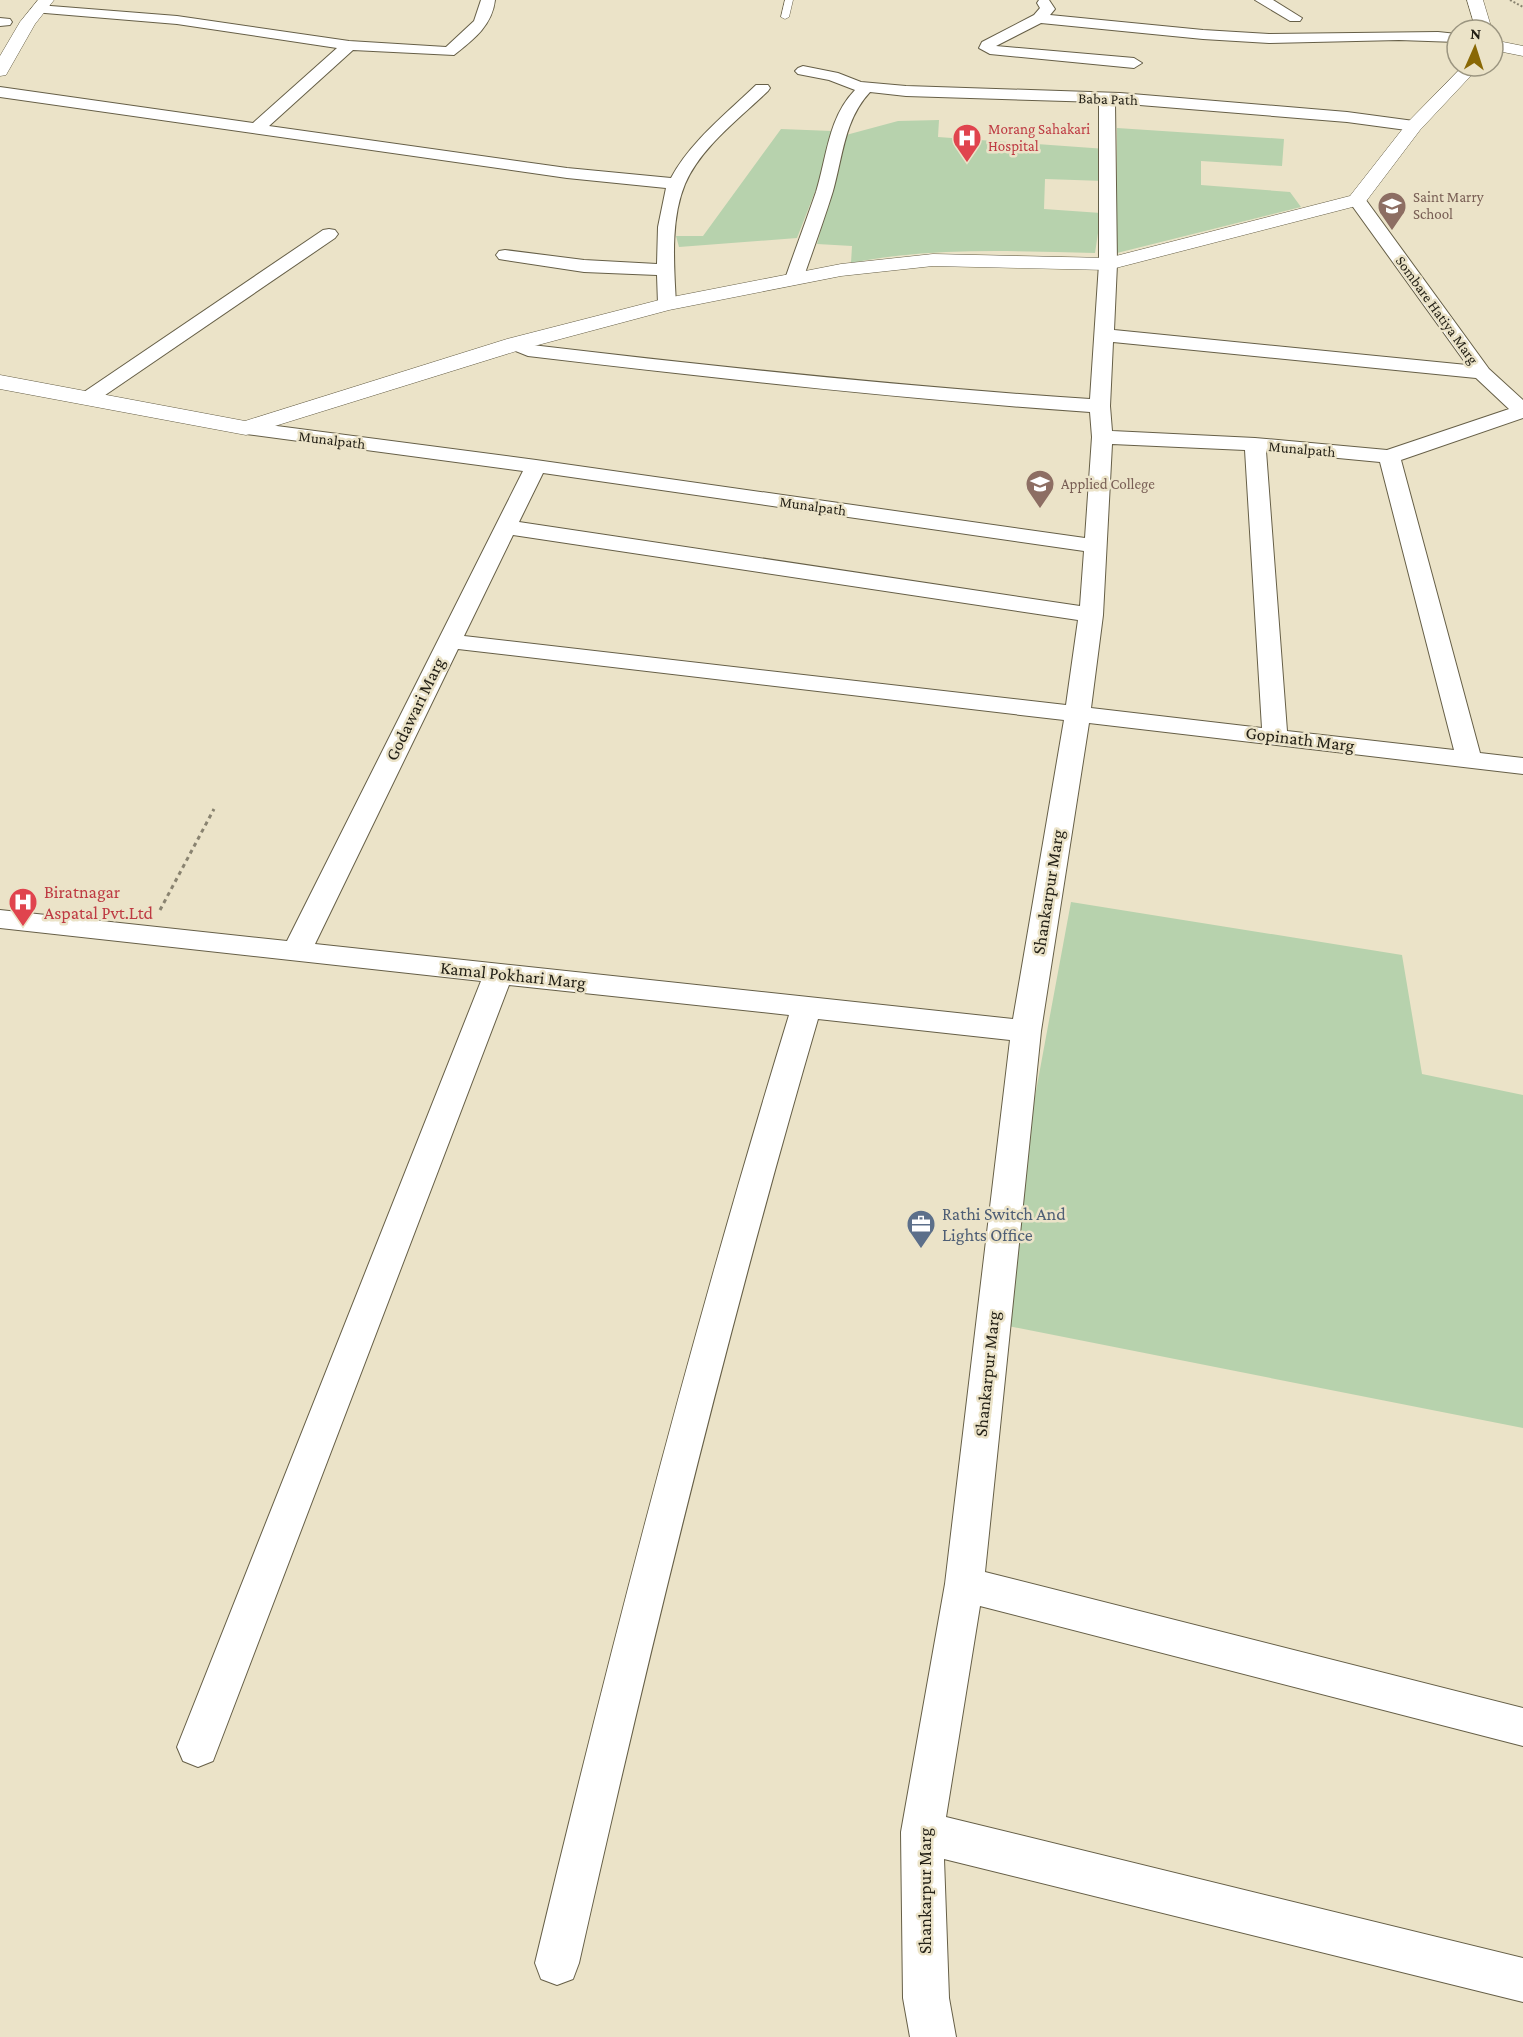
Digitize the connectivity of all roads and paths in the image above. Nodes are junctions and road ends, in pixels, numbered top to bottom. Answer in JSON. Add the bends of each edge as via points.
{"nodes":[{"id":1,"x":488,"y":0,"type":"edge"},
{"id":2,"x":789,"y":0,"type":"edge"},
{"id":3,"x":1040,"y":0,"type":"edge"},
{"id":4,"x":1262,"y":0,"type":"edge"},
{"id":5,"x":1475,"y":0,"type":"edge"},
{"id":6,"x":1509,"y":0,"type":"edge"},
{"id":7,"x":42,"y":5,"type":"edge"},
{"id":8,"x":1523,"y":7,"type":"edge"},
{"id":9,"x":785,"y":17,"type":"dead end"},
{"id":10,"x":1039,"y":18,"type":"junction"},
{"id":11,"x":1295,"y":18,"type":"dead end"},
{"id":12,"x":1480,"y":18,"type":"edge"},
{"id":13,"x":1445,"y":37,"type":"edge"},
{"id":14,"x":349,"y":45,"type":"junction"},
{"id":15,"x":1505,"y":47,"type":"edge"},
{"id":16,"x":1523,"y":51,"type":"edge"},
{"id":17,"x":1134,"y":63,"type":"dead end"},
{"id":18,"x":0,"y":71,"type":"edge"},
{"id":19,"x":803,"y":71,"type":"dead end"},
{"id":20,"x":1460,"y":78,"type":"edge"},
{"id":21,"x":866,"y":87,"type":"junction"},
{"id":22,"x":762,"y":88,"type":"dead end"},
{"id":23,"x":0,"y":92,"type":"edge"},
{"id":24,"x":1107,"y":98,"type":"junction"},
{"id":25,"x":1414,"y":126,"type":"junction"},
{"id":26,"x":258,"y":127,"type":"junction"},
{"id":27,"x":676,"y":184,"type":"junction"},
{"id":28,"x":1357,"y":200,"type":"junction"},
{"id":29,"x":329,"y":234,"type":"dead end"},
{"id":30,"x":505,"y":255,"type":"dead end"},
{"id":31,"x":1108,"y":264,"type":"junction"},
{"id":32,"x":665,"y":270,"type":"junction"},
{"id":33,"x":794,"y":279,"type":"junction"},
{"id":34,"x":667,"y":304,"type":"junction"},
{"id":35,"x":1105,"y":334,"type":"junction"},
{"id":36,"x":515,"y":344,"type":"junction"},
{"id":37,"x":1482,"y":372,"type":"junction"},
{"id":38,"x":0,"y":382,"type":"edge"},
{"id":39,"x":87,"y":398,"type":"junction"},
{"id":40,"x":1100,"y":406,"type":"junction"},
{"id":41,"x":1523,"y":411,"type":"edge"},
{"id":42,"x":246,"y":428,"type":"junction"},
{"id":43,"x":1102,"y":437,"type":"junction"},
{"id":44,"x":1255,"y":444,"type":"junction"},
{"id":45,"x":1389,"y":457,"type":"junction"},
{"id":46,"x":536,"y":466,"type":"junction"},
{"id":47,"x":506,"y":527,"type":"junction"},
{"id":48,"x":1095,"y":546,"type":"junction"},
{"id":49,"x":1091,"y":615,"type":"junction"},
{"id":50,"x":449,"y":641,"type":"junction"},
{"id":51,"x":1078,"y":712,"type":"junction"},
{"id":52,"x":1275,"y":736,"type":"junction"},
{"id":53,"x":1469,"y":759,"type":"junction"},
{"id":54,"x":1523,"y":766,"type":"edge"},
{"id":55,"x":214,"y":809,"type":"dead end"},
{"id":56,"x":0,"y":919,"type":"edge"},
{"id":57,"x":147,"y":935,"type":"junction"},
{"id":58,"x":296,"y":952,"type":"junction"},
{"id":59,"x":499,"y":973,"type":"junction"},
{"id":60,"x":806,"y":1008,"type":"junction"},
{"id":61,"x":1026,"y":1031,"type":"junction"},
{"id":62,"x":964,"y":1584,"type":"junction"},
{"id":63,"x":1523,"y":1727,"type":"edge"},
{"id":64,"x":198,"y":1747,"type":"dead end"},
{"id":65,"x":922,"y":1832,"type":"junction"},
{"id":66,"x":558,"y":1963,"type":"dead end"},
{"id":67,"x":1523,"y":1980,"type":"edge"},
{"id":68,"x":933,"y":2037,"type":"edge"}],
"edges":[{"from":1,"to":14,"type":"street","via":[[488,11],[475,31],[449,52]]},
{"from":2,"to":9,"type":"lane"},
{"from":3,"to":10,"type":"street","via":[[1047,9]]},
{"from":4,"to":11,"type":"street"},
{"from":5,"to":12,"type":"street"},
{"from":6,"to":8,"type":"path"},
{"from":7,"to":14,"type":"street"},
{"from":7,"to":18,"type":"street"},
{"from":10,"to":13,"type":"street","via":[[1301,39],[1394,34]]},
{"from":10,"to":17,"type":"street","via":[[986,48]]},
{"from":14,"to":26,"type":"street"},
{"from":15,"to":16,"type":"street"},
{"from":19,"to":21,"type":"street","name":"Baba Path"},
{"from":20,"to":25,"type":"street"},
{"from":21,"to":24,"type":"street","name":"Baba Path"},
{"from":21,"to":33,"type":"street","via":[[851,102],[836,137],[829,178]]},
{"from":22,"to":27,"type":"street","via":[[706,144]]},
{"from":23,"to":26,"type":"street"},
{"from":24,"to":25,"type":"street","name":"Baba Path"},
{"from":24,"to":31,"type":"street"},
{"from":25,"to":28,"type":"street"},
{"from":26,"to":27,"type":"street","via":[[567,173]]},
{"from":27,"to":32,"type":"street"},
{"from":28,"to":31,"type":"street"},
{"from":28,"to":37,"type":"street","name":"Sombare Hatiya Marg"},
{"from":29,"to":39,"type":"street"},
{"from":30,"to":32,"type":"street","via":[[584,266]]},
{"from":31,"to":33,"type":"street","via":[[933,260]]},
{"from":31,"to":35,"type":"street"},
{"from":32,"to":34,"type":"street"},
{"from":33,"to":34,"type":"street"},
{"from":34,"to":36,"type":"street"},
{"from":35,"to":37,"type":"street"},
{"from":35,"to":40,"type":"street"},
{"from":36,"to":40,"type":"street","via":[[528,350],[745,377]]},
{"from":36,"to":42,"type":"street"},
{"from":37,"to":41,"type":"street","name":"Sombare Hatiya Marg"},
{"from":38,"to":39,"type":"street","name":"Munalpath"},
{"from":39,"to":42,"type":"street","name":"Munalpath"},
{"from":40,"to":43,"type":"street"},
{"from":41,"to":45,"type":"street","name":"Munalpath"},
{"from":42,"to":46,"type":"street","name":"Munalpath"},
{"from":43,"to":44,"type":"street","name":"Munalpath"},
{"from":43,"to":48,"type":"street"},
{"from":44,"to":45,"type":"street","name":"Munalpath"},
{"from":44,"to":52,"type":"street"},
{"from":45,"to":53,"type":"street"},
{"from":46,"to":47,"type":"street","name":"Godawari Marg"},
{"from":46,"to":48,"type":"street","name":"Munalpath"},
{"from":47,"to":49,"type":"street"},
{"from":47,"to":50,"type":"street","name":"Godawari Marg"},
{"from":48,"to":49,"type":"street","name":"Shankarpur Marg"},
{"from":49,"to":51,"type":"street","name":"Shankarpur Marg"},
{"from":50,"to":51,"type":"street","name":"Gopinath Marg"},
{"from":50,"to":58,"type":"street","name":"Godawari Marg"},
{"from":51,"to":52,"type":"street","name":"Gopinath Marg"},
{"from":51,"to":61,"type":"street","name":"Shankarpur Marg"},
{"from":52,"to":53,"type":"street","name":"Gopinath Marg"},
{"from":53,"to":54,"type":"street","name":"Gopinath Marg"},
{"from":55,"to":57,"type":"path"},
{"from":56,"to":57,"type":"street","name":"Kamal Pokhari Marg"},
{"from":57,"to":58,"type":"street","name":"Kamal Pokhari Marg"},
{"from":58,"to":59,"type":"street","name":"Kamal Pokhari Marg"},
{"from":59,"to":60,"type":"street","name":"Kamal Pokhari Marg"},
{"from":59,"to":64,"type":"street"},
{"from":60,"to":61,"type":"street","name":"Kamal Pokhari Marg"},
{"from":60,"to":66,"type":"street","via":[[733,1260],[662,1528]]},
{"from":61,"to":62,"type":"street","name":"Shankarpur Marg"},
{"from":62,"to":63,"type":"street"},
{"from":62,"to":65,"type":"street","name":"Shankarpur Marg"},
{"from":65,"to":67,"type":"street"},
{"from":65,"to":68,"type":"street","name":"Shankarpur Marg","via":[[926,1998]]}]}
